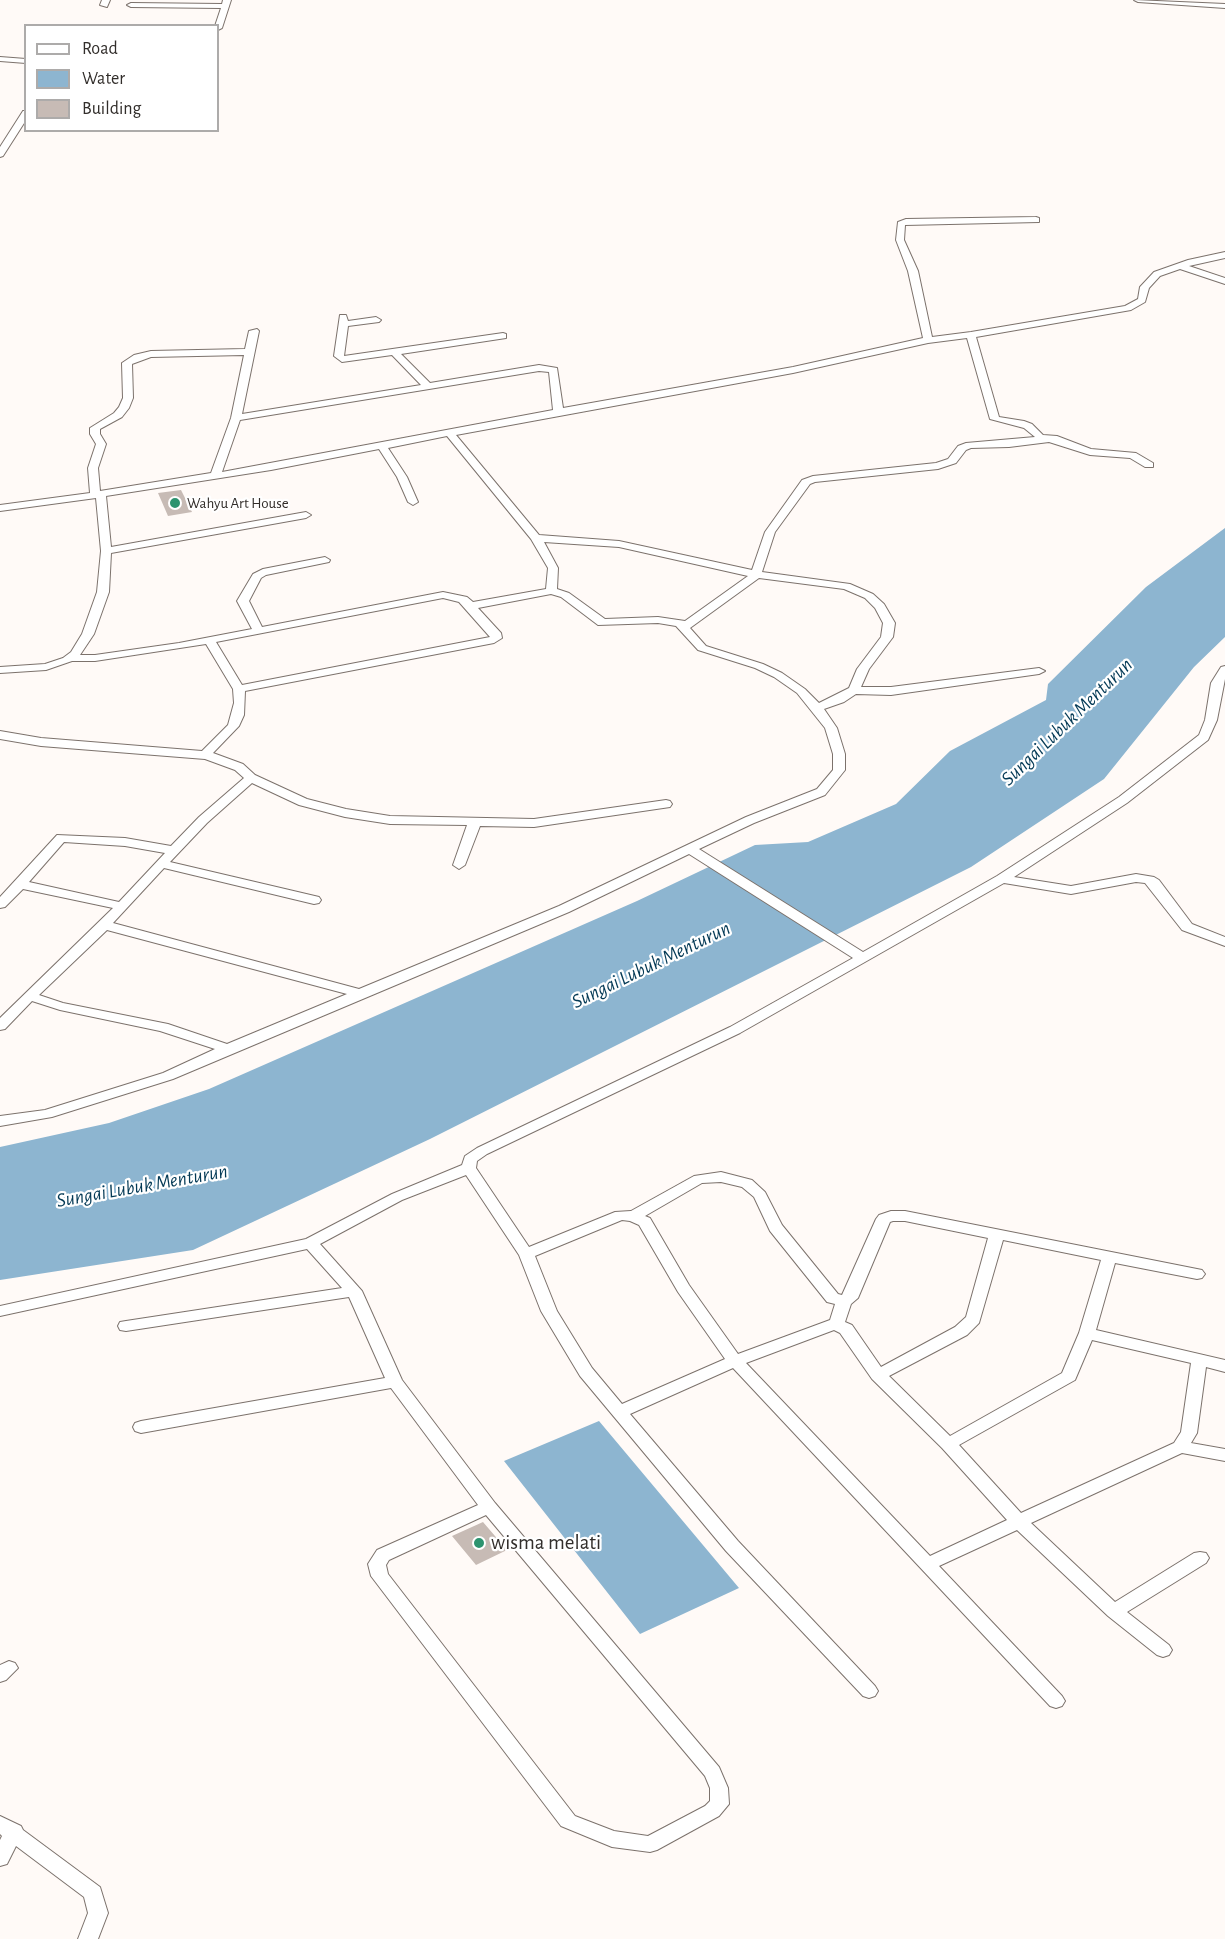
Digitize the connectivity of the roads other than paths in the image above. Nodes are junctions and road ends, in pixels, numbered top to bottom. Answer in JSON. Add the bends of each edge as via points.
{"nodes":[{"id":1,"x":1138,"y":0,"type":"edge"},
{"id":2,"x":226,"y":3,"type":"edge"},
{"id":3,"x":131,"y":5,"type":"dead end"},
{"id":4,"x":1225,"y":6,"type":"edge"},
{"id":5,"x":219,"y":25,"type":"edge"},
{"id":6,"x":0,"y":59,"type":"edge"},
{"id":7,"x":24,"y":61,"type":"edge"},
{"id":8,"x":24,"y":117,"type":"edge"},
{"id":9,"x":0,"y":154,"type":"edge"},
{"id":10,"x":1035,"y":220,"type":"dead end"},
{"id":11,"x":1225,"y":255,"type":"edge"},
{"id":12,"x":1181,"y":266,"type":"junction"},
{"id":13,"x":1225,"y":281,"type":"edge"},
{"id":14,"x":376,"y":320,"type":"dead end"},
{"id":15,"x":254,"y":331,"type":"dead end"},
{"id":16,"x":970,"y":335,"type":"junction"},
{"id":17,"x":503,"y":336,"type":"dead end"},
{"id":18,"x":928,"y":340,"type":"junction"},
{"id":19,"x":249,"y":352,"type":"junction"},
{"id":20,"x":394,"y":352,"type":"junction"},
{"id":21,"x":427,"y":386,"type":"junction"},
{"id":22,"x":558,"y":412,"type":"junction"},
{"id":23,"x":236,"y":418,"type":"junction"},
{"id":24,"x":450,"y":434,"type":"junction"},
{"id":25,"x":1053,"y":438,"type":"junction"},
{"id":26,"x":382,"y":446,"type":"junction"},
{"id":27,"x":1149,"y":465,"type":"dead end"},
{"id":28,"x":216,"y":475,"type":"junction"},
{"id":29,"x":98,"y":495,"type":"junction"},
{"id":30,"x":413,"y":502,"type":"dead end"},
{"id":31,"x":0,"y":508,"type":"edge"},
{"id":32,"x":306,"y":515,"type":"dead end"},
{"id":33,"x":536,"y":538,"type":"junction"},
{"id":34,"x":106,"y":550,"type":"junction"},
{"id":35,"x":325,"y":560,"type":"dead end"},
{"id":36,"x":756,"y":575,"type":"junction"},
{"id":37,"x":551,"y":591,"type":"junction"},
{"id":38,"x":470,"y":606,"type":"junction"},
{"id":39,"x":684,"y":627,"type":"junction"},
{"id":40,"x":258,"y":630,"type":"junction"},
{"id":41,"x":210,"y":641,"type":"junction"},
{"id":42,"x":72,"y":658,"type":"junction"},
{"id":43,"x":1225,"y":669,"type":"edge"},
{"id":44,"x":0,"y":670,"type":"edge"},
{"id":45,"x":1039,"y":671,"type":"dead end"},
{"id":46,"x":238,"y":689,"type":"junction"},
{"id":47,"x":854,"y":690,"type":"junction"},
{"id":48,"x":817,"y":708,"type":"junction"},
{"id":49,"x":0,"y":735,"type":"edge"},
{"id":50,"x":205,"y":754,"type":"junction"},
{"id":51,"x":251,"y":778,"type":"junction"},
{"id":52,"x":666,"y":804,"type":"dead end"},
{"id":53,"x":474,"y":824,"type":"junction"},
{"id":54,"x":175,"y":851,"type":"junction"},
{"id":55,"x":694,"y":852,"type":"junction"},
{"id":56,"x":162,"y":864,"type":"junction"},
{"id":57,"x":459,"y":865,"type":"dead end"},
{"id":58,"x":1002,"y":879,"type":"junction"},
{"id":59,"x":20,"y":884,"type":"junction"},
{"id":60,"x":314,"y":900,"type":"dead end"},
{"id":61,"x":0,"y":904,"type":"edge"},
{"id":62,"x":121,"y":906,"type":"junction"},
{"id":63,"x":104,"y":925,"type":"junction"},
{"id":64,"x":1225,"y":942,"type":"edge"},
{"id":65,"x":855,"y":954,"type":"junction"},
{"id":66,"x":361,"y":994,"type":"junction"},
{"id":67,"x":30,"y":996,"type":"junction"},
{"id":68,"x":0,"y":1026,"type":"edge"},
{"id":69,"x":228,"y":1049,"type":"junction"},
{"id":70,"x":0,"y":1121,"type":"edge"},
{"id":71,"x":469,"y":1168,"type":"junction"},
{"id":72,"x":633,"y":1216,"type":"junction"},
{"id":73,"x":997,"y":1234,"type":"junction"},
{"id":74,"x":310,"y":1243,"type":"junction"},
{"id":75,"x":526,"y":1254,"type":"junction"},
{"id":76,"x":1109,"y":1258,"type":"junction"},
{"id":77,"x":1197,"y":1274,"type":"dead end"},
{"id":78,"x":354,"y":1291,"type":"junction"},
{"id":79,"x":844,"y":1300,"type":"junction"},
{"id":80,"x":0,"y":1311,"type":"edge"},
{"id":81,"x":836,"y":1324,"type":"junction"},
{"id":82,"x":126,"y":1326,"type":"dead end"},
{"id":83,"x":1087,"y":1333,"type":"junction"},
{"id":84,"x":735,"y":1361,"type":"junction"},
{"id":85,"x":1199,"y":1362,"type":"junction"},
{"id":86,"x":1225,"y":1366,"type":"edge"},
{"id":87,"x":878,"y":1375,"type":"junction"},
{"id":88,"x":395,"y":1382,"type":"junction"},
{"id":89,"x":619,"y":1412,"type":"junction"},
{"id":90,"x":141,"y":1427,"type":"dead end"},
{"id":91,"x":948,"y":1444,"type":"junction"},
{"id":92,"x":1180,"y":1447,"type":"junction"},
{"id":93,"x":1225,"y":1455,"type":"edge"},
{"id":94,"x":489,"y":1507,"type":"junction"},
{"id":95,"x":1020,"y":1523,"type":"junction"},
{"id":96,"x":1200,"y":1558,"type":"dead end"},
{"id":97,"x":926,"y":1564,"type":"junction"},
{"id":98,"x":1114,"y":1611,"type":"junction"},
{"id":99,"x":1163,"y":1650,"type":"dead end"},
{"id":100,"x":869,"y":1691,"type":"dead end"},
{"id":101,"x":1056,"y":1701,"type":"dead end"},
{"id":102,"x":7,"y":1828,"type":"edge"},
{"id":103,"x":0,"y":1857,"type":"edge"},
{"id":104,"x":88,"y":1939,"type":"edge"}],
"edges":[{"from":1,"to":4,"type":"street"},
{"from":2,"to":3,"type":"street"},
{"from":2,"to":5,"type":"street"},
{"from":6,"to":7,"type":"street"},
{"from":8,"to":9,"type":"street"},
{"from":10,"to":18,"type":"street","via":[[901,224],[900,240],[913,271]]},
{"from":11,"to":12,"type":"street"},
{"from":12,"to":13,"type":"street"},
{"from":12,"to":16,"type":"street","via":[[1157,274],[1145,287],[1142,300],[1128,308]]},
{"from":14,"to":20,"type":"street","via":[[343,321],[339,356]]},
{"from":15,"to":19,"type":"street"},
{"from":16,"to":18,"type":"street"},
{"from":16,"to":25,"type":"street","via":[[993,416],[1028,426],[1040,437]]},
{"from":17,"to":20,"type":"street"},
{"from":18,"to":22,"type":"street","via":[[793,370]]},
{"from":19,"to":23,"type":"street"},
{"from":19,"to":29,"type":"street","via":[[151,354],[127,363],[128,398],[124,408],[95,428],[94,434],[101,444],[93,468]]},
{"from":20,"to":21,"type":"street"},
{"from":21,"to":22,"type":"street","via":[[548,368],[554,370]]},
{"from":21,"to":23,"type":"street"},
{"from":22,"to":24,"type":"street"},
{"from":23,"to":28,"type":"street"},
{"from":24,"to":26,"type":"street"},
{"from":24,"to":33,"type":"street"},
{"from":25,"to":27,"type":"street","via":[[1090,452],[1132,455]]},
{"from":25,"to":36,"type":"street","via":[[970,445],[962,448],[952,461],[938,466],[806,482],[770,532]]},
{"from":26,"to":28,"type":"street"},
{"from":26,"to":30,"type":"street"},
{"from":28,"to":29,"type":"street"},
{"from":29,"to":31,"type":"street"},
{"from":29,"to":34,"type":"street"},
{"from":32,"to":34,"type":"street"},
{"from":33,"to":36,"type":"street","via":[[619,544]]},
{"from":33,"to":37,"type":"street","via":[[553,568]]},
{"from":34,"to":42,"type":"street","via":[[103,592],[88,634]]},
{"from":35,"to":40,"type":"street","via":[[257,576],[243,601]]},
{"from":36,"to":39,"type":"street"},
{"from":36,"to":47,"type":"street","via":[[846,586],[869,596],[880,606],[890,623],[887,637],[863,669]]},
{"from":37,"to":38,"type":"street"},
{"from":37,"to":39,"type":"street","via":[[565,595],[602,623],[672,621]]},
{"from":38,"to":40,"type":"street","via":[[464,599],[443,596]]},
{"from":38,"to":46,"type":"street","via":[[496,638]]},
{"from":39,"to":48,"type":"street","via":[[702,648],[778,675]]},
{"from":40,"to":41,"type":"street"},
{"from":41,"to":42,"type":"street"},
{"from":41,"to":46,"type":"street"},
{"from":42,"to":44,"type":"street","via":[[46,667]]},
{"from":43,"to":58,"type":"street","via":[[1217,683],[1204,737],[1123,800]]},
{"from":45,"to":47,"type":"street","via":[[891,691]]},
{"from":46,"to":50,"type":"street","via":[[238,715],[233,726]]},
{"from":47,"to":48,"type":"street"},
{"from":48,"to":55,"type":"street","via":[[831,728],[839,753],[839,770],[821,792],[750,820]]},
{"from":49,"to":50,"type":"street"},
{"from":50,"to":51,"type":"street","via":[[239,767]]},
{"from":51,"to":53,"type":"street","via":[[303,802],[345,813],[390,820]]},
{"from":51,"to":54,"type":"street"},
{"from":52,"to":53,"type":"street","via":[[534,824]]},
{"from":53,"to":57,"type":"street"},
{"from":54,"to":56,"type":"street"},
{"from":54,"to":59,"type":"street","via":[[125,842],[61,838]]},
{"from":55,"to":65,"type":"street"},
{"from":55,"to":66,"type":"street"},
{"from":56,"to":60,"type":"street"},
{"from":56,"to":62,"type":"street"},
{"from":58,"to":64,"type":"street","via":[[1071,890],[1136,878],[1149,880],[1187,927]]},
{"from":58,"to":65,"type":"street"},
{"from":59,"to":61,"type":"street"},
{"from":59,"to":62,"type":"street"},
{"from":62,"to":63,"type":"street"},
{"from":63,"to":66,"type":"street"},
{"from":63,"to":67,"type":"street"},
{"from":65,"to":71,"type":"street","via":[[735,1030],[482,1151],[470,1159]]},
{"from":66,"to":69,"type":"street"},
{"from":67,"to":68,"type":"street"},
{"from":67,"to":69,"type":"street","via":[[163,1027]]},
{"from":69,"to":70,"type":"street","via":[[135,1087],[47,1114]]},
{"from":71,"to":74,"type":"street","via":[[397,1197]]},
{"from":71,"to":75,"type":"street"},
{"from":72,"to":75,"type":"street","via":[[620,1215]]},
{"from":72,"to":79,"type":"street","via":[[699,1179],[721,1177],[747,1183],[760,1195],[775,1227],[833,1298]]},
{"from":72,"to":84,"type":"street","via":[[645,1222],[683,1287]]},
{"from":73,"to":76,"type":"street"},
{"from":73,"to":79,"type":"street","via":[[905,1216],[884,1219],[850,1298]]},
{"from":73,"to":87,"type":"street","via":[[973,1319],[961,1331]]},
{"from":74,"to":78,"type":"street"},
{"from":74,"to":80,"type":"street"},
{"from":75,"to":89,"type":"street","via":[[549,1311],[586,1372]]},
{"from":76,"to":77,"type":"street"},
{"from":76,"to":83,"type":"street"},
{"from":78,"to":82,"type":"street"},
{"from":78,"to":88,"type":"street"},
{"from":79,"to":81,"type":"street"},
{"from":81,"to":84,"type":"street"},
{"from":81,"to":87,"type":"street","via":[[846,1329]]},
{"from":83,"to":85,"type":"street"},
{"from":83,"to":91,"type":"street","via":[[1069,1376]]},
{"from":84,"to":89,"type":"street"},
{"from":84,"to":97,"type":"street"},
{"from":85,"to":86,"type":"street"},
{"from":85,"to":92,"type":"street","via":[[1189,1433]]},
{"from":87,"to":91,"type":"street"},
{"from":88,"to":90,"type":"street"},
{"from":88,"to":94,"type":"street"},
{"from":89,"to":100,"type":"street","via":[[732,1546]]},
{"from":91,"to":95,"type":"street"},
{"from":92,"to":93,"type":"street"},
{"from":92,"to":95,"type":"street"},
{"from":94,"to":94,"type":"street","via":[[383,1555],[377,1564],[380,1576],[568,1821],[612,1839],[650,1844],[712,1811],[720,1804],[712,1772]]},
{"from":95,"to":97,"type":"street"},
{"from":95,"to":98,"type":"street"},
{"from":96,"to":98,"type":"street"},
{"from":97,"to":101,"type":"street"},
{"from":98,"to":99,"type":"street"},
{"from":102,"to":103,"type":"street"},
{"from":102,"to":104,"type":"street","via":[[93,1893],[98,1912]]}]}
